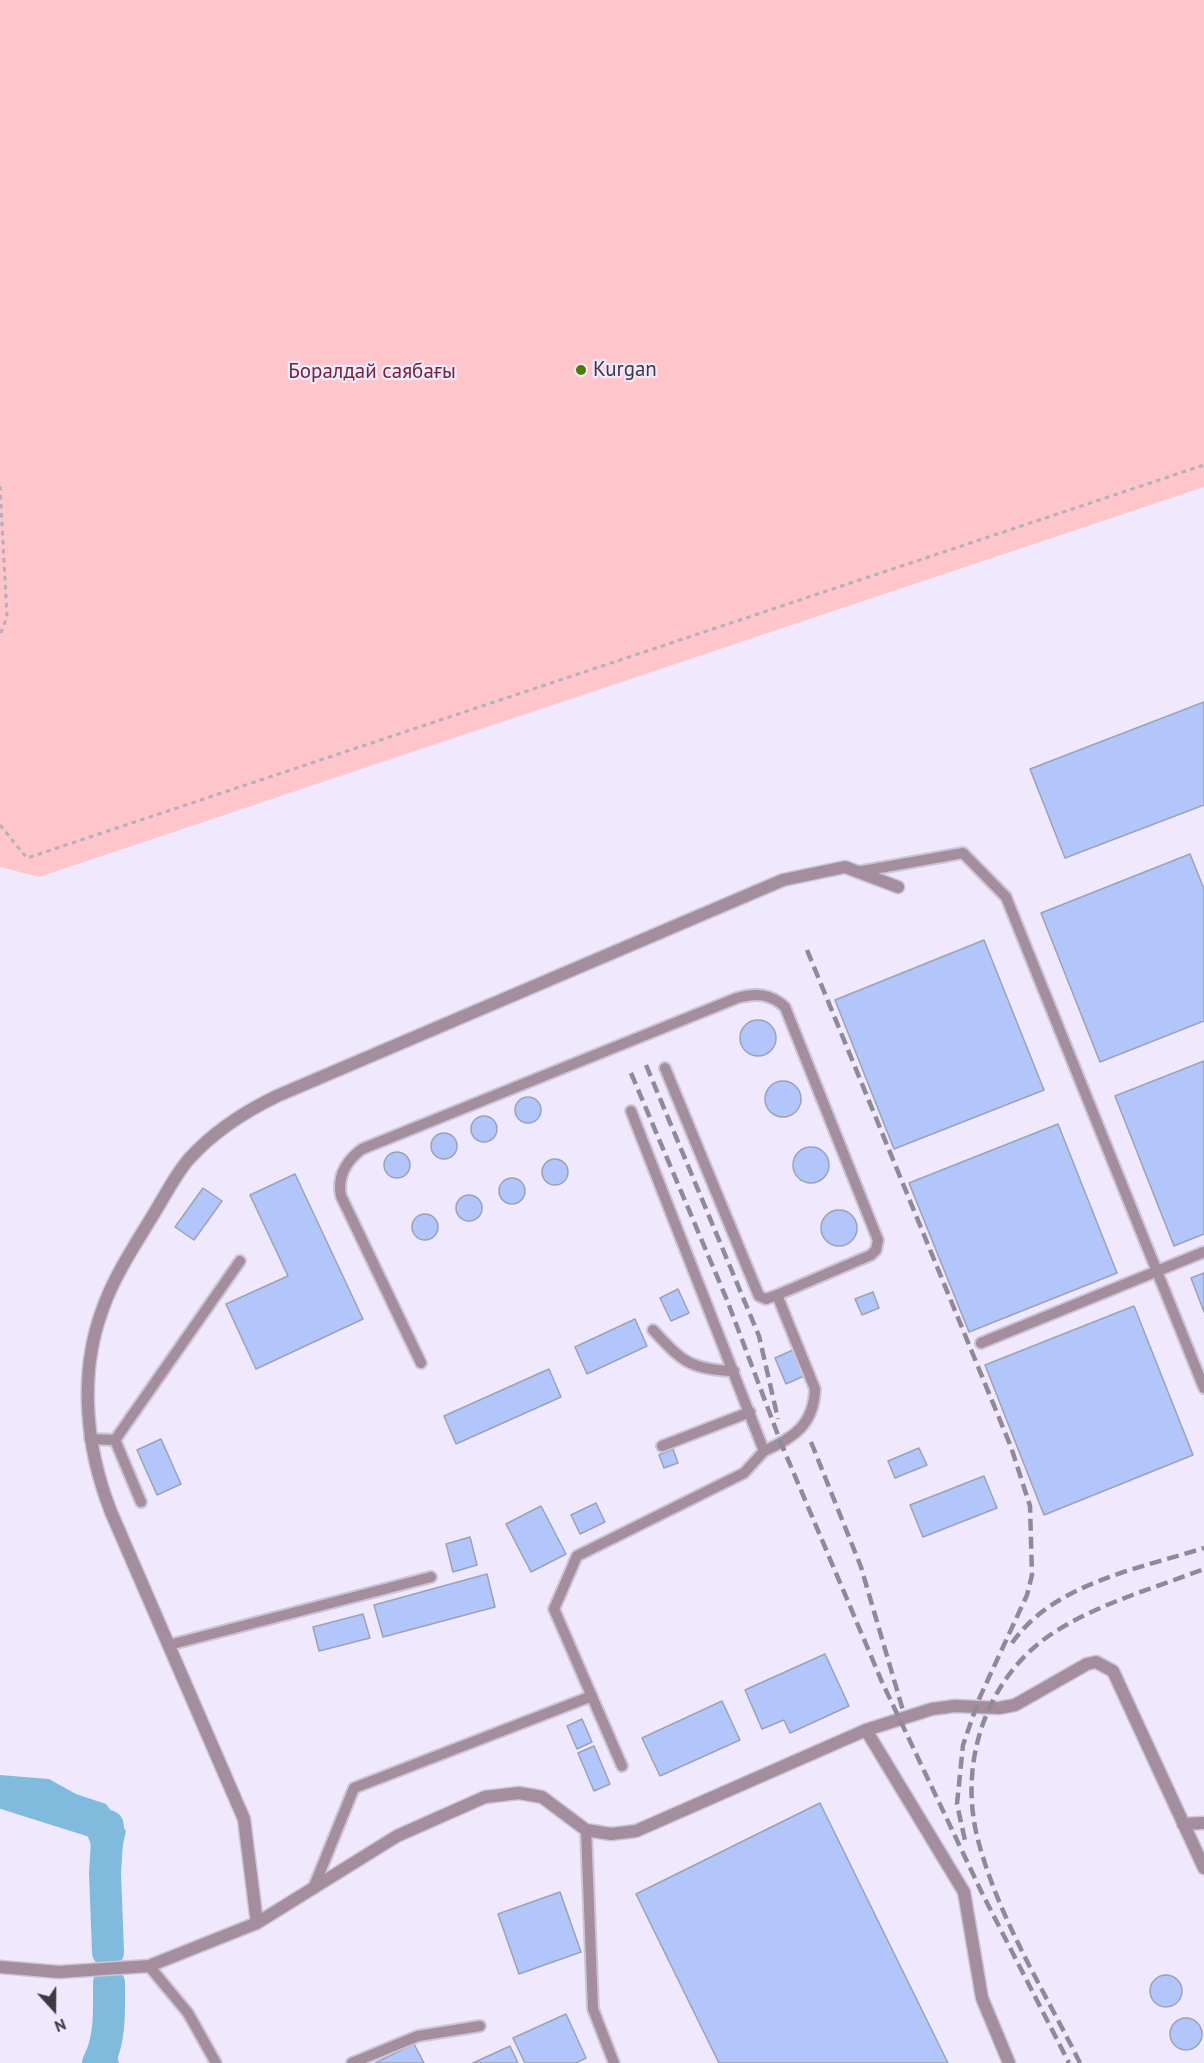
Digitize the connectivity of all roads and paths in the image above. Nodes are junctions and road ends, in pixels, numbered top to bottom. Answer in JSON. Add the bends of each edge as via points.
{"nodes":[{"id":1,"x":1204,"y":465,"type":"edge"},
{"id":2,"x":0,"y":486,"type":"edge"},
{"id":3,"x":0,"y":635,"type":"edge"},
{"id":4,"x":0,"y":825,"type":"edge"},
{"id":5,"x":857,"y":872,"type":"junction"},
{"id":6,"x":898,"y":887,"type":"dead end"},
{"id":7,"x":665,"y":1068,"type":"dead end"},
{"id":8,"x":631,"y":1111,"type":"dead end"},
{"id":9,"x":1204,"y":1252,"type":"edge"},
{"id":10,"x":240,"y":1261,"type":"dead end"},
{"id":11,"x":1157,"y":1271,"type":"junction"},
{"id":12,"x":777,"y":1295,"type":"junction"},
{"id":13,"x":653,"y":1330,"type":"dead end"},
{"id":14,"x":981,"y":1343,"type":"dead end"},
{"id":15,"x":420,"y":1363,"type":"dead end"},
{"id":16,"x":734,"y":1371,"type":"junction"},
{"id":17,"x":1204,"y":1388,"type":"edge"},
{"id":18,"x":750,"y":1412,"type":"junction"},
{"id":19,"x":90,"y":1439,"type":"junction"},
{"id":20,"x":115,"y":1440,"type":"junction"},
{"id":21,"x":662,"y":1446,"type":"dead end"},
{"id":22,"x":764,"y":1451,"type":"junction"},
{"id":23,"x":141,"y":1502,"type":"dead end"},
{"id":24,"x":431,"y":1577,"type":"dead end"},
{"id":25,"x":169,"y":1645,"type":"junction"},
{"id":26,"x":592,"y":1696,"type":"junction"},
{"id":27,"x":867,"y":1730,"type":"junction"},
{"id":28,"x":622,"y":1766,"type":"dead end"},
{"id":29,"x":1204,"y":1822,"type":"edge"},
{"id":30,"x":1182,"y":1824,"type":"junction"},
{"id":31,"x":586,"y":1830,"type":"junction"},
{"id":32,"x":1204,"y":1868,"type":"edge"},
{"id":33,"x":315,"y":1884,"type":"junction"},
{"id":34,"x":257,"y":1923,"type":"junction"},
{"id":35,"x":149,"y":1966,"type":"junction"},
{"id":36,"x":0,"y":1967,"type":"edge"},
{"id":37,"x":480,"y":2026,"type":"dead end"},
{"id":38,"x":216,"y":2063,"type":"edge"},
{"id":39,"x":352,"y":2063,"type":"edge"},
{"id":40,"x":614,"y":2063,"type":"edge"},
{"id":41,"x":1009,"y":2063,"type":"edge"}],
"edges":[{"from":1,"to":4,"type":"path","via":[[27,858]]},
{"from":2,"to":3,"type":"path","via":[[7,616]]},
{"from":5,"to":6,"type":"street"},
{"from":5,"to":11,"type":"lane","via":[[963,853],[1006,897]]},
{"from":5,"to":19,"type":"street","via":[[845,867],[783,880],[277,1096],[219,1130],[188,1160],[117,1277],[102,1309],[91,1358]]},
{"from":7,"to":12,"type":"lane","via":[[759,1296],[766,1299]]},
{"from":8,"to":16,"type":"lane"},
{"from":9,"to":11,"type":"lane"},
{"from":10,"to":20,"type":"lane"},
{"from":11,"to":14,"type":"lane"},
{"from":11,"to":17,"type":"lane"},
{"from":12,"to":15,"type":"lane","via":[[872,1256],[878,1240],[785,1006],[753,993],[362,1149],[353,1156],[339,1185],[341,1196]]},
{"from":12,"to":22,"type":"lane","via":[[815,1389],[815,1402],[800,1431]]},
{"from":13,"to":16,"type":"lane","via":[[680,1360],[699,1367]]},
{"from":16,"to":18,"type":"lane"},
{"from":18,"to":21,"type":"lane"},
{"from":18,"to":22,"type":"lane"},
{"from":19,"to":20,"type":"lane"},
{"from":19,"to":25,"type":"street","via":[[98,1479]]},
{"from":20,"to":23,"type":"lane"},
{"from":22,"to":26,"type":"lane","via":[[744,1473],[577,1556],[554,1609]]},
{"from":24,"to":25,"type":"lane"},
{"from":25,"to":34,"type":"street","via":[[244,1820]]},
{"from":26,"to":28,"type":"lane"},
{"from":26,"to":33,"type":"lane","via":[[354,1788]]},
{"from":27,"to":30,"type":"street","via":[[932,1709],[999,1708],[1015,1704],[1096,1662],[1113,1671]]},
{"from":27,"to":31,"type":"street","via":[[636,1831],[611,1834]]},
{"from":27,"to":41,"type":"street","via":[[964,1892],[982,1998]]},
{"from":29,"to":30,"type":"street"},
{"from":30,"to":32,"type":"street"},
{"from":31,"to":33,"type":"street","via":[[542,1797],[519,1793],[485,1797],[397,1836]]},
{"from":31,"to":40,"type":"lane","via":[[593,2009]]},
{"from":33,"to":34,"type":"street"},
{"from":34,"to":35,"type":"street"},
{"from":35,"to":36,"type":"street","via":[[59,1972]]},
{"from":35,"to":38,"type":"lane","via":[[188,2013]]},
{"from":37,"to":39,"type":"lane","via":[[418,2036]]}]}
